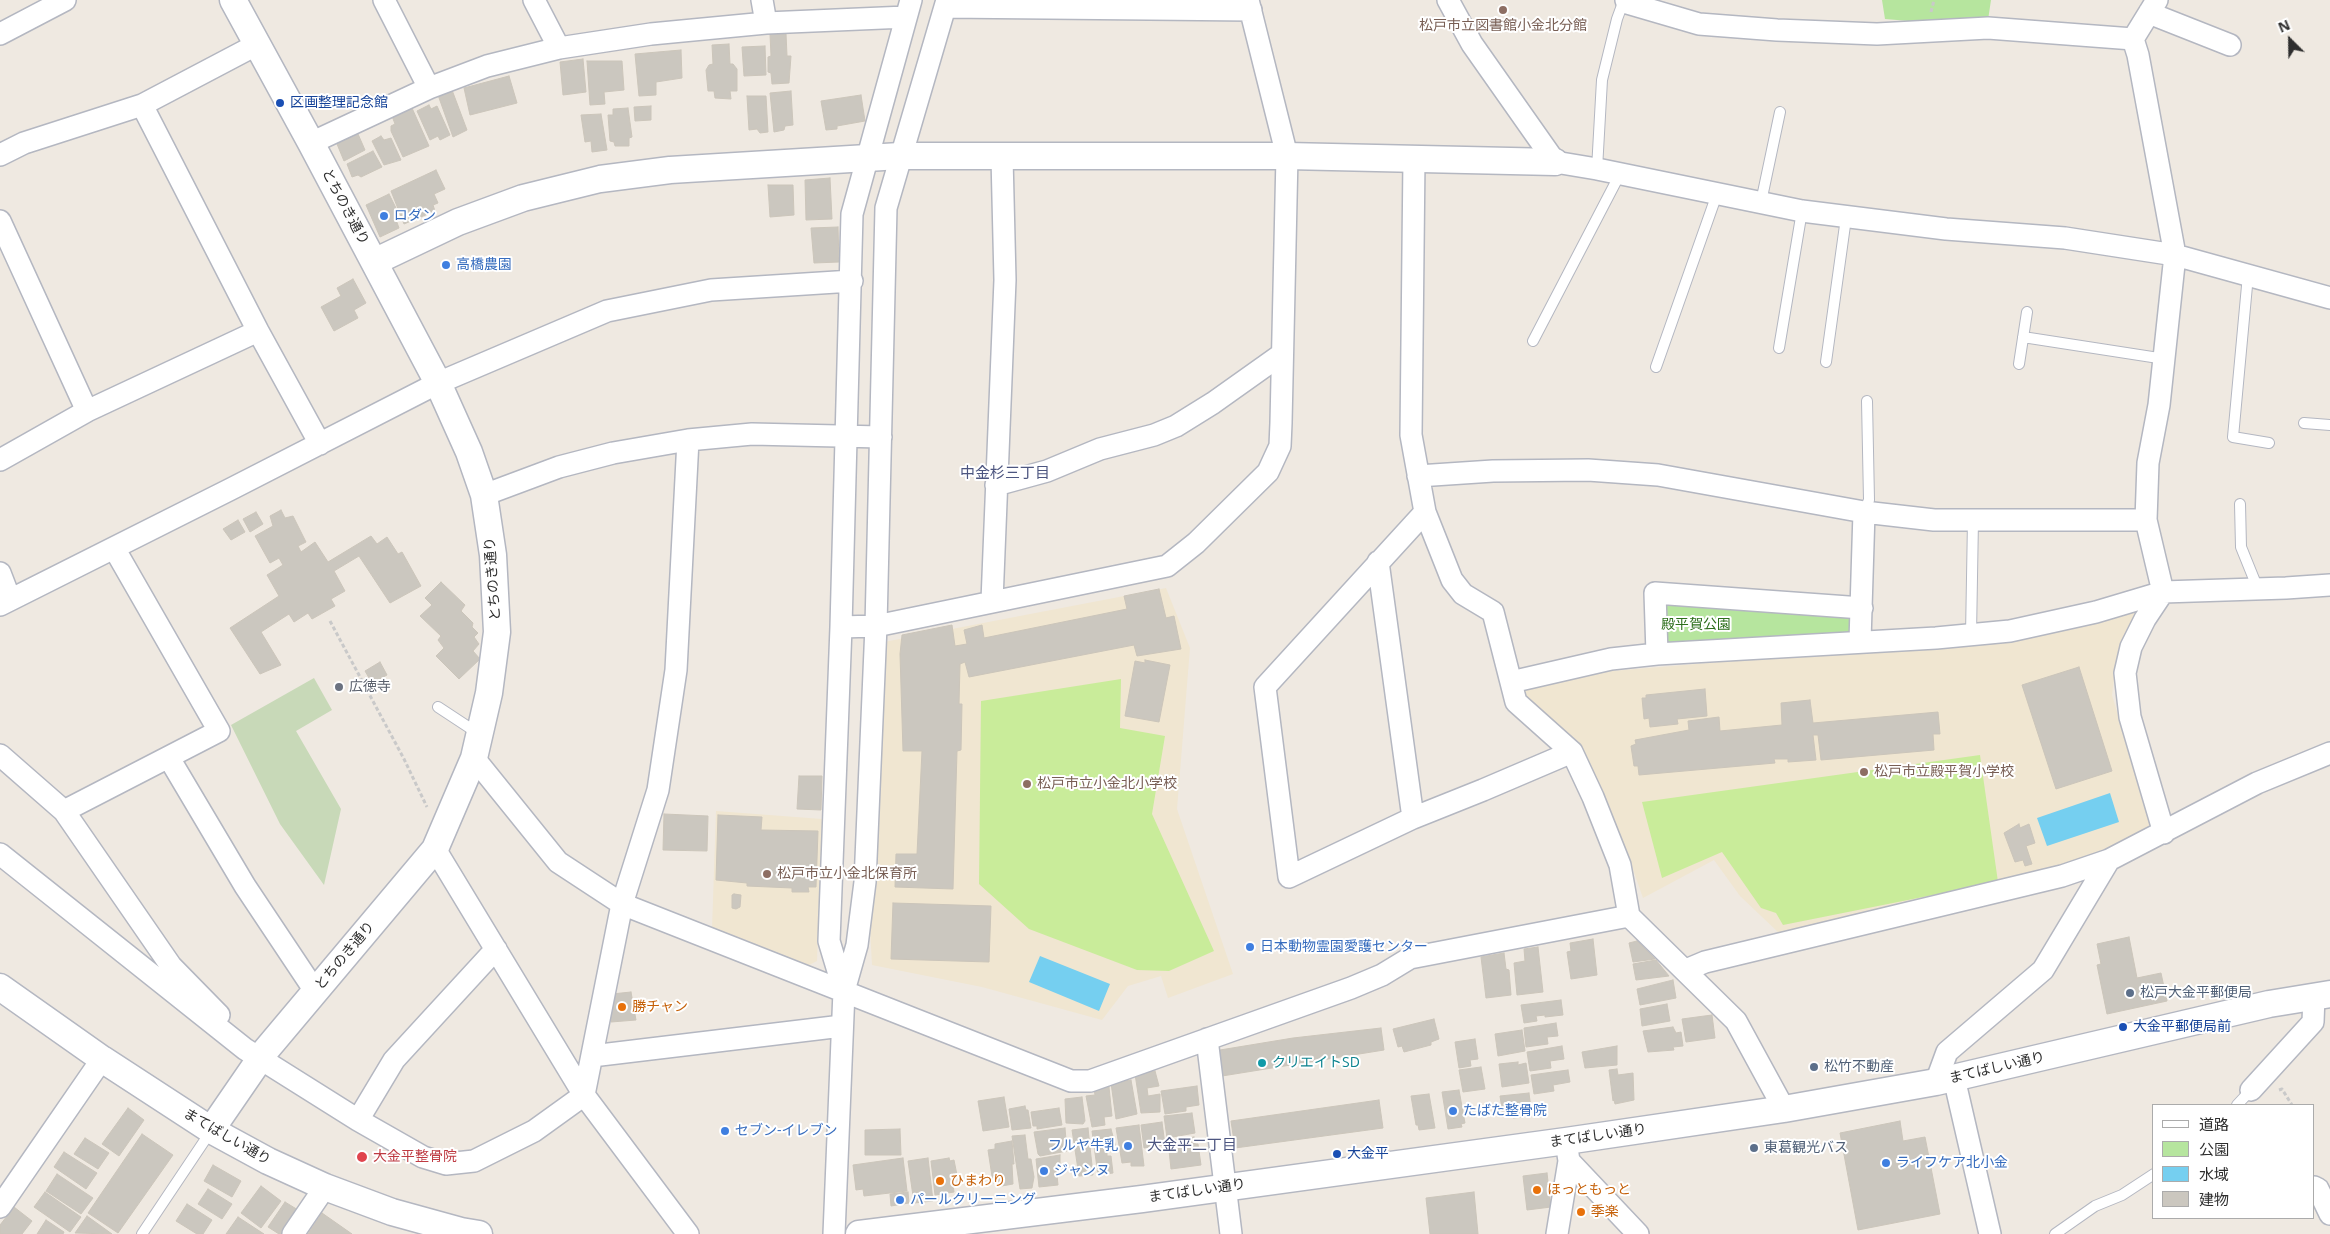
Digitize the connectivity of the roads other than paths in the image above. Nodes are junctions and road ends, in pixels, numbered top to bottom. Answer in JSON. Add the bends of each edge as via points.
{"nodes":[{"id":1,"x":64,"y":0,"type":"edge"},
{"id":2,"x":233,"y":0,"type":"edge"},
{"id":3,"x":384,"y":0,"type":"edge"},
{"id":4,"x":534,"y":0,"type":"edge"},
{"id":5,"x":762,"y":0,"type":"edge"},
{"id":6,"x":1448,"y":0,"type":"edge"},
{"id":7,"x":1625,"y":0,"type":"edge"},
{"id":8,"x":946,"y":4,"type":"edge"},
{"id":9,"x":1079,"y":4,"type":"edge"},
{"id":10,"x":1250,"y":5,"type":"edge"},
{"id":11,"x":2153,"y":6,"type":"edge"},
{"id":12,"x":909,"y":9,"type":"edge"},
{"id":13,"x":766,"y":23,"type":"junction"},
{"id":14,"x":0,"y":34,"type":"edge"},
{"id":15,"x":2133,"y":40,"type":"junction"},
{"id":16,"x":256,"y":45,"type":"junction"},
{"id":17,"x":2230,"y":45,"type":"dead end"},
{"id":18,"x":559,"y":48,"type":"junction"},
{"id":19,"x":429,"y":88,"type":"junction"},
{"id":20,"x":142,"y":105,"type":"junction"},
{"id":21,"x":1780,"y":112,"type":"dead end"},
{"id":22,"x":312,"y":143,"type":"junction"},
{"id":23,"x":0,"y":155,"type":"edge"},
{"id":24,"x":900,"y":156,"type":"junction"},
{"id":25,"x":1288,"y":156,"type":"junction"},
{"id":26,"x":1002,"y":157,"type":"junction"},
{"id":27,"x":868,"y":158,"type":"junction"},
{"id":28,"x":1414,"y":158,"type":"junction"},
{"id":29,"x":1555,"y":162,"type":"junction"},
{"id":30,"x":1597,"y":169,"type":"junction"},
{"id":31,"x":1620,"y":174,"type":"junction"},
{"id":32,"x":1717,"y":194,"type":"junction"},
{"id":33,"x":1761,"y":202,"type":"junction"},
{"id":34,"x":1802,"y":211,"type":"junction"},
{"id":35,"x":1846,"y":218,"type":"junction"},
{"id":36,"x":0,"y":221,"type":"edge"},
{"id":37,"x":2175,"y":255,"type":"junction"},
{"id":38,"x":374,"y":262,"type":"junction"},
{"id":39,"x":2248,"y":275,"type":"junction"},
{"id":40,"x":852,"y":281,"type":"junction"},
{"id":41,"x":2330,"y":298,"type":"edge"},
{"id":42,"x":2027,"y":312,"type":"dead end"},
{"id":43,"x":258,"y":330,"type":"junction"},
{"id":44,"x":2023,"y":337,"type":"junction"},
{"id":45,"x":1533,"y":341,"type":"dead end"},
{"id":46,"x":1778,"y":348,"type":"dead end"},
{"id":47,"x":1282,"y":354,"type":"junction"},
{"id":48,"x":2165,"y":359,"type":"junction"},
{"id":49,"x":1826,"y":362,"type":"dead end"},
{"id":50,"x":2019,"y":364,"type":"dead end"},
{"id":51,"x":1656,"y":367,"type":"dead end"},
{"id":52,"x":438,"y":383,"type":"junction"},
{"id":53,"x":1867,"y":401,"type":"dead end"},
{"id":54,"x":87,"y":411,"type":"junction"},
{"id":55,"x":2304,"y":424,"type":"dead end"},
{"id":56,"x":2330,"y":425,"type":"edge"},
{"id":57,"x":846,"y":436,"type":"junction"},
{"id":58,"x":880,"y":437,"type":"junction"},
{"id":59,"x":688,"y":440,"type":"junction"},
{"id":60,"x":2269,"y":443,"type":"dead end"},
{"id":61,"x":320,"y":444,"type":"junction"},
{"id":62,"x":0,"y":460,"type":"edge"},
{"id":63,"x":1418,"y":476,"type":"junction"},
{"id":64,"x":996,"y":485,"type":"junction"},
{"id":65,"x":484,"y":495,"type":"junction"},
{"id":66,"x":2240,"y":504,"type":"dead end"},
{"id":67,"x":1425,"y":512,"type":"junction"},
{"id":68,"x":1864,"y":512,"type":"junction"},
{"id":69,"x":1973,"y":520,"type":"junction"},
{"id":70,"x":2146,"y":520,"type":"junction"},
{"id":71,"x":114,"y":548,"type":"junction"},
{"id":72,"x":1378,"y":562,"type":"junction"},
{"id":73,"x":0,"y":573,"type":"edge"},
{"id":74,"x":2330,"y":585,"type":"edge"},
{"id":75,"x":2258,"y":589,"type":"junction"},
{"id":76,"x":2163,"y":592,"type":"junction"},
{"id":77,"x":992,"y":601,"type":"junction"},
{"id":78,"x":5,"y":602,"type":"edge"},
{"id":79,"x":1862,"y":608,"type":"junction"},
{"id":80,"x":876,"y":626,"type":"junction"},
{"id":81,"x":841,"y":627,"type":"junction"},
{"id":82,"x":1971,"y":635,"type":"junction"},
{"id":83,"x":1860,"y":641,"type":"junction"},
{"id":84,"x":1657,"y":654,"type":"junction"},
{"id":85,"x":1511,"y":682,"type":"junction"},
{"id":86,"x":438,"y":707,"type":"dead end"},
{"id":87,"x":477,"y":746,"type":"junction"},
{"id":88,"x":1572,"y":752,"type":"junction"},
{"id":89,"x":2330,"y":753,"type":"edge"},
{"id":90,"x":0,"y":755,"type":"edge"},
{"id":91,"x":169,"y":758,"type":"junction"},
{"id":92,"x":64,"y":812,"type":"junction"},
{"id":93,"x":1412,"y":818,"type":"junction"},
{"id":94,"x":2164,"y":833,"type":"junction"},
{"id":95,"x":435,"y":849,"type":"junction"},
{"id":96,"x":0,"y":854,"type":"edge"},
{"id":97,"x":2109,"y":860,"type":"junction"},
{"id":98,"x":622,"y":904,"type":"junction"},
{"id":99,"x":1628,"y":916,"type":"junction"},
{"id":100,"x":496,"y":949,"type":"junction"},
{"id":101,"x":1686,"y":970,"type":"junction"},
{"id":102,"x":0,"y":987,"type":"edge"},
{"id":103,"x":844,"y":991,"type":"junction"},
{"id":104,"x":315,"y":992,"type":"junction"},
{"id":105,"x":2322,"y":995,"type":"edge"},
{"id":106,"x":842,"y":1026,"type":"junction"},
{"id":107,"x":1207,"y":1039,"type":"junction"},
{"id":108,"x":253,"y":1054,"type":"junction"},
{"id":109,"x":592,"y":1056,"type":"junction"},
{"id":110,"x":102,"y":1059,"type":"junction"},
{"id":111,"x":1945,"y":1080,"type":"junction"},
{"id":112,"x":584,"y":1094,"type":"junction"},
{"id":113,"x":2244,"y":1098,"type":"edge"},
{"id":114,"x":1784,"y":1109,"type":"junction"},
{"id":115,"x":358,"y":1120,"type":"junction"},
{"id":116,"x":211,"y":1130,"type":"junction"},
{"id":117,"x":1567,"y":1151,"type":"junction"},
{"id":118,"x":2152,"y":1175,"type":"edge"},
{"id":119,"x":325,"y":1187,"type":"junction"},
{"id":120,"x":1225,"y":1187,"type":"junction"},
{"id":121,"x":2315,"y":1188,"type":"edge"},
{"id":122,"x":0,"y":1207,"type":"edge"},
{"id":123,"x":2330,"y":1214,"type":"edge"},
{"id":124,"x":466,"y":1233,"type":"edge"},
{"id":125,"x":142,"y":1234,"type":"edge"},
{"id":126,"x":293,"y":1234,"type":"edge"},
{"id":127,"x":688,"y":1234,"type":"edge"},
{"id":128,"x":834,"y":1234,"type":"edge"},
{"id":129,"x":859,"y":1234,"type":"edge"},
{"id":130,"x":1231,"y":1234,"type":"edge"},
{"id":131,"x":1557,"y":1234,"type":"edge"},
{"id":132,"x":1638,"y":1234,"type":"edge"},
{"id":133,"x":1990,"y":1234,"type":"edge"},
{"id":134,"x":2055,"y":1234,"type":"edge"}],
"edges":[{"from":1,"to":14,"type":"street"},
{"from":2,"to":16,"type":"street","name":"とちのき通り"},
{"from":3,"to":19,"type":"street"},
{"from":4,"to":18,"type":"street"},
{"from":5,"to":13,"type":"street"},
{"from":6,"to":29,"type":"street","via":[[1472,44]]},
{"from":7,"to":15,"type":"street","via":[[1699,24],[1877,34],[1988,28]]},
{"from":7,"to":30,"type":"lane","via":[[1602,80]]},
{"from":8,"to":9,"type":"street"},
{"from":8,"to":24,"type":"street"},
{"from":9,"to":10,"type":"street"},
{"from":10,"to":25,"type":"street"},
{"from":11,"to":15,"type":"street"},
{"from":11,"to":17,"type":"street"},
{"from":12,"to":13,"type":"street"},
{"from":12,"to":27,"type":"street"},
{"from":13,"to":18,"type":"street","via":[[651,34]]},
{"from":15,"to":37,"type":"street"},
{"from":16,"to":20,"type":"street"},
{"from":16,"to":22,"type":"street","name":"とちのき通り"},
{"from":18,"to":19,"type":"street","via":[[487,66]]},
{"from":19,"to":22,"type":"street"},
{"from":20,"to":23,"type":"street"},
{"from":20,"to":43,"type":"street"},
{"from":21,"to":33,"type":"lane"},
{"from":22,"to":38,"type":"street","name":"とちのき通り"},
{"from":24,"to":26,"type":"street"},
{"from":24,"to":27,"type":"street"},
{"from":24,"to":58,"type":"street","via":[[886,208]]},
{"from":25,"to":26,"type":"street"},
{"from":25,"to":28,"type":"street"},
{"from":25,"to":47,"type":"street"},
{"from":26,"to":64,"type":"street","via":[[1005,280]]},
{"from":27,"to":38,"type":"street","via":[[670,170],[600,179],[523,198],[458,222]]},
{"from":27,"to":40,"type":"street","via":[[852,214]]},
{"from":28,"to":29,"type":"street"},
{"from":28,"to":63,"type":"street","via":[[1411,435]]},
{"from":29,"to":30,"type":"street"},
{"from":30,"to":31,"type":"street"},
{"from":31,"to":32,"type":"street"},
{"from":31,"to":45,"type":"lane"},
{"from":32,"to":33,"type":"street"},
{"from":32,"to":51,"type":"lane"},
{"from":33,"to":34,"type":"street"},
{"from":34,"to":35,"type":"street"},
{"from":34,"to":46,"type":"lane"},
{"from":35,"to":37,"type":"street","via":[[2065,238]]},
{"from":35,"to":49,"type":"lane"},
{"from":36,"to":54,"type":"street"},
{"from":37,"to":39,"type":"street"},
{"from":37,"to":48,"type":"street"},
{"from":38,"to":52,"type":"street","name":"とちのき通り"},
{"from":39,"to":41,"type":"street"},
{"from":39,"to":60,"type":"lane","via":[[2233,437]]},
{"from":40,"to":52,"type":"street","via":[[711,290],[608,311]]},
{"from":40,"to":57,"type":"street"},
{"from":42,"to":44,"type":"lane"},
{"from":43,"to":54,"type":"street"},
{"from":43,"to":61,"type":"street"},
{"from":44,"to":48,"type":"lane"},
{"from":44,"to":50,"type":"lane"},
{"from":47,"to":64,"type":"street","via":[[1213,404],[1176,426],[1154,436],[1100,450],[1047,471]]},
{"from":47,"to":77,"type":"street","via":[[1280,446],[1268,472],[1196,544],[1167,566]]},
{"from":48,"to":70,"type":"street","via":[[2148,463]]},
{"from":52,"to":61,"type":"street"},
{"from":52,"to":65,"type":"street","name":"とちのき通り"},
{"from":53,"to":68,"type":"lane","via":[[1869,500]]},
{"from":54,"to":62,"type":"street"},
{"from":55,"to":56,"type":"lane"},
{"from":57,"to":58,"type":"street"},
{"from":57,"to":59,"type":"street","via":[[752,434]]},
{"from":57,"to":81,"type":"street"},
{"from":58,"to":80,"type":"street"},
{"from":59,"to":65,"type":"street","via":[[613,453],[559,467]]},
{"from":59,"to":98,"type":"street","via":[[676,670],[658,790]]},
{"from":61,"to":71,"type":"street"},
{"from":63,"to":67,"type":"street"},
{"from":63,"to":68,"type":"street","via":[[1493,470],[1578,470],[1658,475]]},
{"from":64,"to":77,"type":"street"},
{"from":65,"to":87,"type":"street","name":"とちのき通り","via":[[493,555],[497,632],[489,693]]},
{"from":66,"to":75,"type":"lane","via":[[2241,547]]},
{"from":67,"to":72,"type":"street"},
{"from":67,"to":85,"type":"street","via":[[1452,580],[1463,594],[1493,612]]},
{"from":68,"to":69,"type":"street","via":[[1934,520]]},
{"from":68,"to":79,"type":"street"},
{"from":69,"to":70,"type":"street"},
{"from":69,"to":82,"type":"lane"},
{"from":70,"to":76,"type":"street"},
{"from":71,"to":78,"type":"street"},
{"from":71,"to":91,"type":"street","via":[[218,731]]},
{"from":72,"to":93,"type":"street"},
{"from":72,"to":93,"type":"street","via":[[1265,687],[1289,877]]},
{"from":73,"to":78,"type":"street"},
{"from":74,"to":75,"type":"street"},
{"from":75,"to":76,"type":"street"},
{"from":76,"to":82,"type":"street","via":[[2046,624]]},
{"from":76,"to":94,"type":"street","via":[[2131,647],[2124,673],[2130,717]]},
{"from":77,"to":80,"type":"street"},
{"from":79,"to":83,"type":"street"},
{"from":79,"to":84,"type":"street","via":[[1655,593]]},
{"from":80,"to":81,"type":"street"},
{"from":80,"to":103,"type":"street","via":[[865,882],[857,945]]},
{"from":81,"to":103,"type":"street","via":[[829,941]]},
{"from":82,"to":83,"type":"street"},
{"from":83,"to":84,"type":"street"},
{"from":84,"to":85,"type":"street","via":[[1611,659]]},
{"from":85,"to":88,"type":"street","via":[[1516,702]]},
{"from":86,"to":87,"type":"lane"},
{"from":87,"to":95,"type":"street","name":"とちのき通り"},
{"from":87,"to":98,"type":"street","via":[[558,862]]},
{"from":88,"to":93,"type":"street"},
{"from":88,"to":99,"type":"street","via":[[1620,865]]},
{"from":89,"to":94,"type":"street","via":[[2257,783]]},
{"from":90,"to":92,"type":"street"},
{"from":91,"to":92,"type":"street"},
{"from":91,"to":104,"type":"street","via":[[245,886]]},
{"from":92,"to":108,"type":"street","via":[[171,966]]},
{"from":94,"to":97,"type":"street"},
{"from":95,"to":100,"type":"street"},
{"from":95,"to":104,"type":"street","name":"とちのき通り"},
{"from":96,"to":108,"type":"street"},
{"from":97,"to":101,"type":"street","via":[[2062,876],[1704,962]]},
{"from":97,"to":111,"type":"street","via":[[2043,970],[1947,1052]]},
{"from":98,"to":103,"type":"street"},
{"from":98,"to":109,"type":"street"},
{"from":99,"to":101,"type":"street"},
{"from":99,"to":107,"type":"street","via":[[1410,958],[1351,988]]},
{"from":100,"to":112,"type":"street"},
{"from":100,"to":115,"type":"street","via":[[394,1060]]},
{"from":101,"to":114,"type":"street","via":[[1736,1022]]},
{"from":102,"to":110,"type":"street","name":"まてばしい通り"},
{"from":103,"to":106,"type":"street"},
{"from":103,"to":107,"type":"street","via":[[1071,1082],[1090,1081]]},
{"from":104,"to":108,"type":"street","name":"とちのき通り","via":[[266,1050]]},
{"from":105,"to":111,"type":"street","name":"まてばしい通り","via":[[2269,1004]]},
{"from":105,"to":113,"type":"street","via":[[2313,1022]]},
{"from":106,"to":109,"type":"street"},
{"from":106,"to":128,"type":"street"},
{"from":107,"to":120,"type":"street"},
{"from":108,"to":115,"type":"street"},
{"from":108,"to":116,"type":"street","name":"とちのき通り"},
{"from":109,"to":112,"type":"street"},
{"from":110,"to":116,"type":"street","name":"まてばしい通り"},
{"from":110,"to":122,"type":"street"},
{"from":111,"to":114,"type":"street","name":"まてばしい通り"},
{"from":111,"to":133,"type":"street"},
{"from":112,"to":115,"type":"street","via":[[534,1131],[474,1161],[446,1164],[423,1157]]},
{"from":112,"to":127,"type":"street"},
{"from":114,"to":117,"type":"street","name":"まてばしい通り"},
{"from":116,"to":119,"type":"street","name":"まてばしい通り"},
{"from":116,"to":125,"type":"lane"},
{"from":117,"to":120,"type":"street","name":"まてばしい通り"},
{"from":117,"to":131,"type":"street"},
{"from":117,"to":132,"type":"street"},
{"from":118,"to":134,"type":"lane","via":[[2122,1195],[2095,1206]]},
{"from":119,"to":124,"type":"street","name":"まてばしい通り","via":[[392,1212]]},
{"from":119,"to":126,"type":"street"},
{"from":120,"to":129,"type":"street","name":"まてばしい通り"},
{"from":120,"to":130,"type":"street"},
{"from":121,"to":123,"type":"street"}]}
